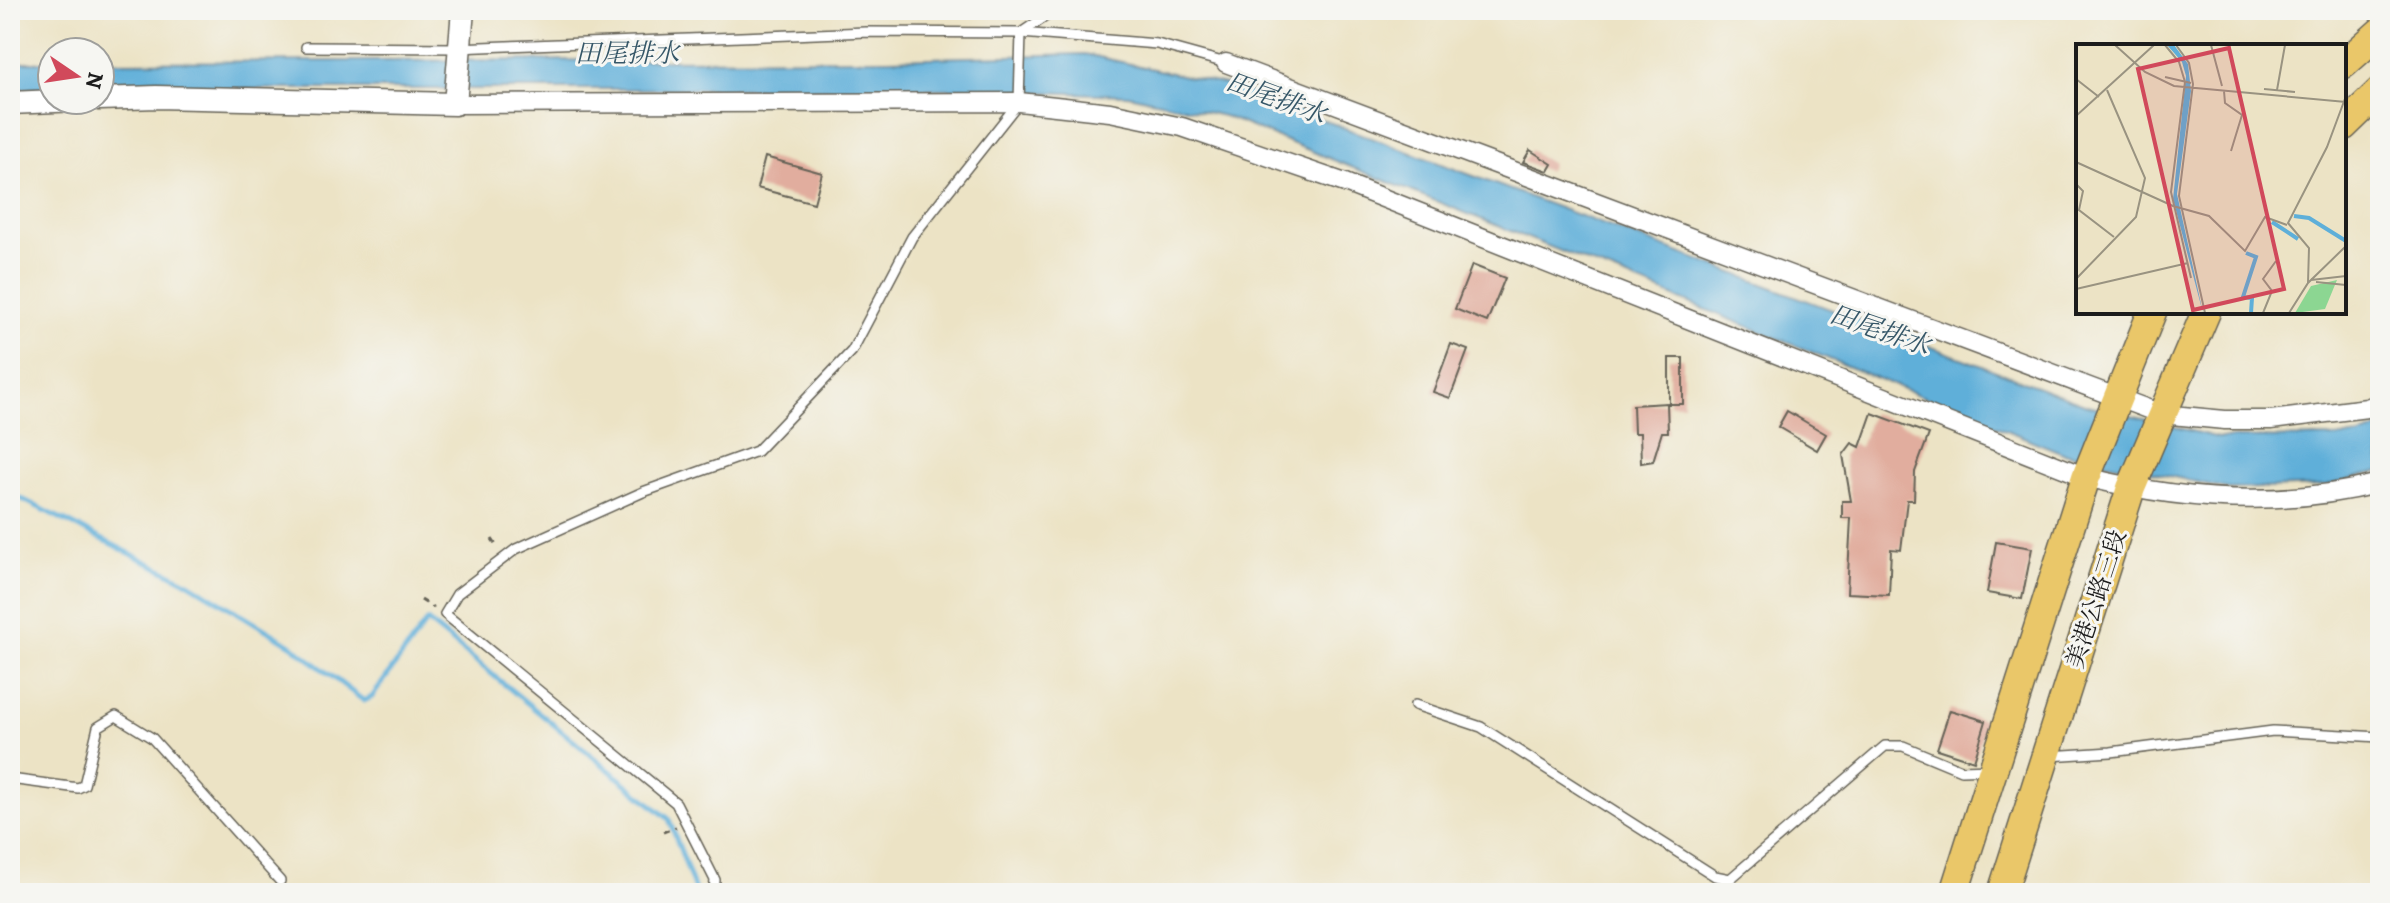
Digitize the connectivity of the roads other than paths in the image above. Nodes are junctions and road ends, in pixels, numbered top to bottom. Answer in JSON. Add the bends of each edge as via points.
{"nodes":[{"id":1,"x":463,"y":10,"type":"edge"},
{"id":2,"x":1055,"y":10,"type":"edge"},
{"id":3,"x":2380,"y":32,"type":"edge"},
{"id":4,"x":1021,"y":33,"type":"junction"},
{"id":5,"x":306,"y":47,"type":"dead end"},
{"id":6,"x":457,"y":48,"type":"junction"},
{"id":7,"x":2346,"y":62,"type":"edge"},
{"id":8,"x":1226,"y":63,"type":"joint"},
{"id":9,"x":2380,"y":91,"type":"edge"},
{"id":10,"x":116,"y":98,"type":"edge"},
{"id":11,"x":36,"y":102,"type":"edge"},
{"id":12,"x":1019,"y":102,"type":"junction"},
{"id":13,"x":10,"y":103,"type":"edge"},
{"id":14,"x":455,"y":104,"type":"junction"},
{"id":15,"x":2346,"y":124,"type":"edge"},
{"id":16,"x":2151,"y":314,"type":"edge"},
{"id":17,"x":2205,"y":314,"type":"edge"},
{"id":18,"x":2116,"y":397,"type":"junction"},
{"id":19,"x":2380,"y":403,"type":"edge"},
{"id":20,"x":2161,"y":414,"type":"junction"},
{"id":21,"x":2086,"y":477,"type":"junction"},
{"id":22,"x":2380,"y":483,"type":"edge"},
{"id":23,"x":2131,"y":488,"type":"junction"},
{"id":24,"x":1415,"y":705,"type":"dead end"},
{"id":25,"x":2380,"y":737,"type":"edge"},
{"id":26,"x":2046,"y":756,"type":"junction"},
{"id":27,"x":1994,"y":769,"type":"junction"},
{"id":28,"x":10,"y":779,"type":"edge"},
{"id":29,"x":280,"y":881,"type":"dead end"},
{"id":30,"x":714,"y":893,"type":"edge"},
{"id":31,"x":1954,"y":893,"type":"edge"},
{"id":32,"x":2002,"y":893,"type":"edge"}],
"edges":[{"from":1,"to":6,"type":"street"},
{"from":2,"to":4,"type":"lane"},
{"from":3,"to":7,"type":"main road"},
{"from":4,"to":6,"type":"lane","via":[[866,32]]},
{"from":4,"to":8,"type":"lane","via":[[1157,44]]},
{"from":4,"to":12,"type":"lane"},
{"from":5,"to":6,"type":"lane"},
{"from":6,"to":14,"type":"street"},
{"from":8,"to":18,"type":"street"},
{"from":9,"to":15,"type":"main road"},
{"from":10,"to":14,"type":"street"},
{"from":11,"to":13,"type":"street"},
{"from":12,"to":14,"type":"street"},
{"from":12,"to":21,"type":"street","via":[[1182,127],[1345,183]]},
{"from":12,"to":30,"type":"lane","via":[[912,237],[852,351],[757,451],[643,492],[516,549],[457,594],[445,614],[676,803],[715,880]]},
{"from":16,"to":18,"type":"main road","name":"美港公路三段"},
{"from":17,"to":20,"type":"main road","name":"美港公路三段"},
{"from":18,"to":20,"type":"street"},
{"from":18,"to":21,"type":"main road","name":"美港公路三段"},
{"from":19,"to":20,"type":"street","via":[[2271,420]]},
{"from":20,"to":23,"type":"main road","name":"美港公路三段"},
{"from":21,"to":23,"type":"street"},
{"from":21,"to":27,"type":"main road","name":"美港公路三段"},
{"from":22,"to":23,"type":"street","via":[[2330,495],[2275,499]]},
{"from":23,"to":26,"type":"main road","name":"美港公路三段"},
{"from":24,"to":27,"type":"lane","via":[[1481,727],[1715,876],[1730,879],[1885,746],[1903,746],[1961,770]]},
{"from":25,"to":26,"type":"lane","via":[[2273,731]]},
{"from":26,"to":32,"type":"main road","name":"美港公路三段"},
{"from":27,"to":31,"type":"main road","name":"美港公路三段"},
{"from":28,"to":29,"type":"lane","via":[[84,785],[98,727],[116,716],[152,738]]}]}
